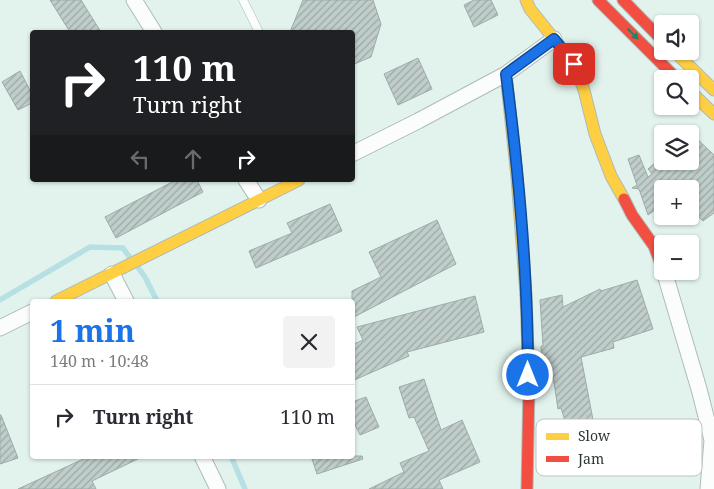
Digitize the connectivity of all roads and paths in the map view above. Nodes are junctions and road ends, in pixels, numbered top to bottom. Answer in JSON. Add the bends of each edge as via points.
{"nodes":[{"id":1,"x":134,"y":0,"type":"edge"},
{"id":2,"x":243,"y":0,"type":"edge"},
{"id":3,"x":526,"y":0,"type":"edge"},
{"id":4,"x":598,"y":0,"type":"edge"},
{"id":5,"x":623,"y":0,"type":"edge"},
{"id":6,"x":153,"y":30,"type":"edge"},
{"id":7,"x":258,"y":30,"type":"edge"},
{"id":8,"x":654,"y":32,"type":"edge"},
{"id":9,"x":554,"y":39,"type":"junction"},
{"id":10,"x":683,"y":60,"type":"edge"},
{"id":11,"x":668,"y":70,"type":"edge"},
{"id":12,"x":506,"y":74,"type":"junction"},
{"id":13,"x":714,"y":90,"type":"edge"},
{"id":14,"x":699,"y":100,"type":"edge"},
{"id":15,"x":714,"y":114,"type":"edge"},
{"id":16,"x":355,"y":152,"type":"edge"},
{"id":17,"x":247,"y":182,"type":"edge"},
{"id":18,"x":295,"y":182,"type":"edge"},
{"id":19,"x":259,"y":200,"type":"junction"},
{"id":20,"x":654,"y":246,"type":"edge"},
{"id":21,"x":112,"y":274,"type":"junction"},
{"id":22,"x":667,"y":280,"type":"edge"},
{"id":23,"x":60,"y":299,"type":"edge"},
{"id":24,"x":125,"y":299,"type":"edge"},
{"id":25,"x":30,"y":313,"type":"edge"},
{"id":26,"x":0,"y":328,"type":"edge"},
{"id":27,"x":203,"y":459,"type":"edge"},
{"id":28,"x":218,"y":489,"type":"edge"},
{"id":29,"x":527,"y":489,"type":"edge"},
{"id":30,"x":708,"y":489,"type":"edge"}],
"edges":[{"from":1,"to":6,"type":"street"},
{"from":2,"to":7,"type":"lane"},
{"from":3,"to":9,"type":"street","via":[[530,10]]},
{"from":4,"to":11,"type":"street","one_way":true},
{"from":5,"to":8,"type":"street"},
{"from":9,"to":12,"type":"street"},
{"from":9,"to":20,"type":"street","via":[[574,64],[611,176],[632,215]]},
{"from":10,"to":13,"type":"street"},
{"from":12,"to":16,"type":"street"},
{"from":12,"to":29,"type":"street","via":[[523,227],[528,317]]},
{"from":14,"to":15,"type":"street"},
{"from":17,"to":19,"type":"street"},
{"from":18,"to":19,"type":"street"},
{"from":19,"to":21,"type":"street"},
{"from":21,"to":23,"type":"street"},
{"from":21,"to":24,"type":"street"},
{"from":22,"to":30,"type":"street","via":[[712,440]]},
{"from":25,"to":26,"type":"street"},
{"from":27,"to":28,"type":"street"}]}
